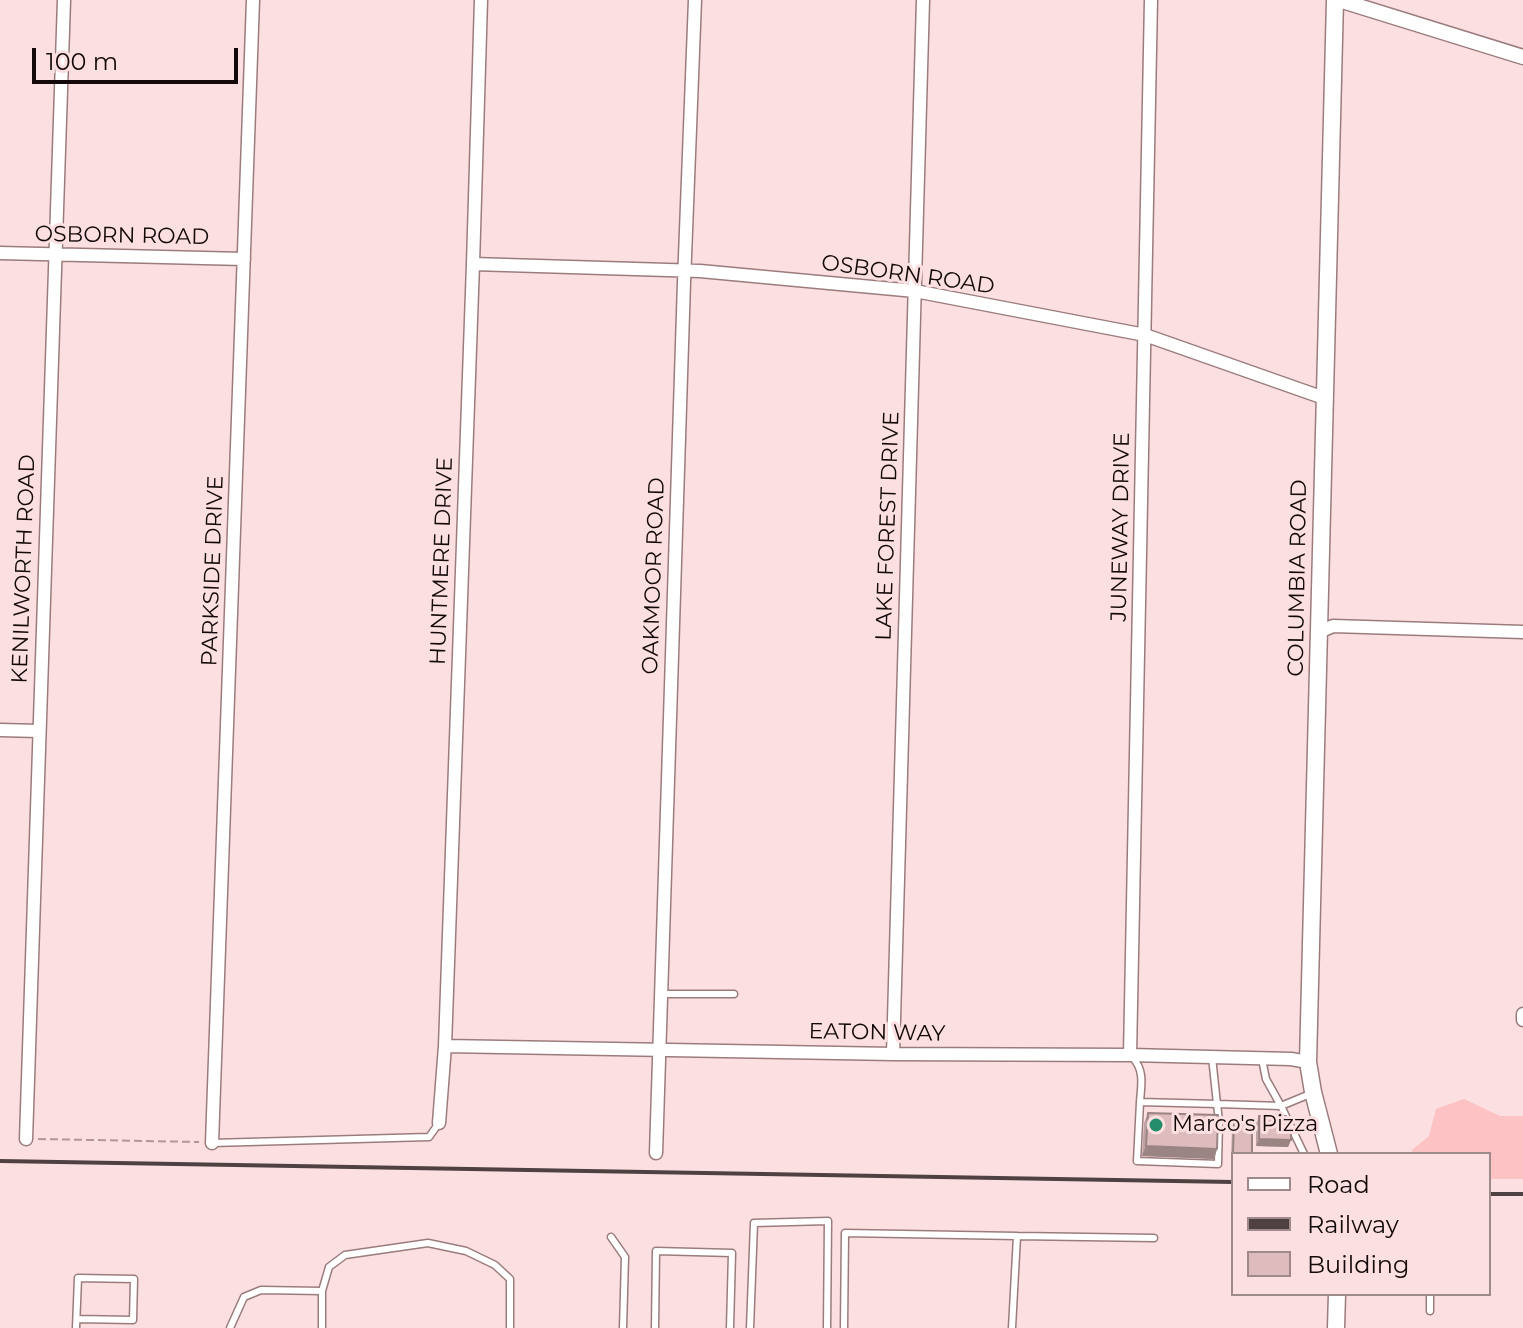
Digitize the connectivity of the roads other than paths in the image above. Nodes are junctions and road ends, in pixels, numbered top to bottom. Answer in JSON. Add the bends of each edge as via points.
{"nodes":[{"id":1,"x":64,"y":0,"type":"edge"},
{"id":2,"x":253,"y":0,"type":"edge"},
{"id":3,"x":481,"y":0,"type":"edge"},
{"id":4,"x":695,"y":0,"type":"edge"},
{"id":5,"x":923,"y":0,"type":"edge"},
{"id":6,"x":1151,"y":0,"type":"edge"},
{"id":7,"x":1337,"y":0,"type":"edge"},
{"id":8,"x":1523,"y":57,"type":"edge"},
{"id":9,"x":0,"y":253,"type":"edge"},
{"id":10,"x":54,"y":255,"type":"junction"},
{"id":11,"x":244,"y":259,"type":"junction"},
{"id":12,"x":473,"y":264,"type":"junction"},
{"id":13,"x":685,"y":270,"type":"junction"},
{"id":14,"x":915,"y":291,"type":"junction"},
{"id":15,"x":1145,"y":335,"type":"junction"},
{"id":16,"x":1324,"y":398,"type":"junction"},
{"id":17,"x":1319,"y":632,"type":"junction"},
{"id":18,"x":1523,"y":632,"type":"edge"},
{"id":19,"x":0,"y":730,"type":"edge"},
{"id":20,"x":39,"y":731,"type":"junction"},
{"id":21,"x":660,"y":994,"type":"junction"},
{"id":22,"x":734,"y":994,"type":"dead end"},
{"id":23,"x":1523,"y":1014,"type":"edge"},
{"id":24,"x":1523,"y":1020,"type":"edge"},
{"id":25,"x":445,"y":1046,"type":"junction"},
{"id":26,"x":658,"y":1049,"type":"junction"},
{"id":27,"x":893,"y":1054,"type":"junction"},
{"id":28,"x":1130,"y":1055,"type":"junction"},
{"id":29,"x":1212,"y":1057,"type":"junction"},
{"id":30,"x":1262,"y":1059,"type":"junction"},
{"id":31,"x":1308,"y":1062,"type":"junction"},
{"id":32,"x":1313,"y":1092,"type":"junction"},
{"id":33,"x":1140,"y":1102,"type":"junction"},
{"id":34,"x":1217,"y":1104,"type":"junction"},
{"id":35,"x":1281,"y":1106,"type":"junction"},
{"id":36,"x":439,"y":1123,"type":"joint"},
{"id":37,"x":26,"y":1139,"type":"road end"},
{"id":38,"x":212,"y":1143,"type":"joint"},
{"id":39,"x":1303,"y":1152,"type":"edge"},
{"id":40,"x":1326,"y":1152,"type":"edge"},
{"id":41,"x":656,"y":1153,"type":"dead end"},
{"id":42,"x":1017,"y":1236,"type":"junction"},
{"id":43,"x":611,"y":1237,"type":"dead end"},
{"id":44,"x":1154,"y":1238,"type":"dead end"},
{"id":45,"x":322,"y":1291,"type":"junction"},
{"id":46,"x":1337,"y":1296,"type":"edge"},
{"id":47,"x":1430,"y":1296,"type":"edge"},
{"id":48,"x":1430,"y":1311,"type":"dead end"},
{"id":49,"x":77,"y":1319,"type":"junction"},
{"id":50,"x":76,"y":1328,"type":"edge"},
{"id":51,"x":230,"y":1328,"type":"edge"},
{"id":52,"x":322,"y":1328,"type":"edge"},
{"id":53,"x":510,"y":1328,"type":"edge"},
{"id":54,"x":623,"y":1328,"type":"edge"},
{"id":55,"x":655,"y":1328,"type":"edge"},
{"id":56,"x":730,"y":1328,"type":"edge"},
{"id":57,"x":750,"y":1328,"type":"edge"},
{"id":58,"x":827,"y":1328,"type":"edge"},
{"id":59,"x":844,"y":1328,"type":"edge"},
{"id":60,"x":1012,"y":1328,"type":"edge"},
{"id":61,"x":1336,"y":1328,"type":"edge"}],
"edges":[{"from":1,"to":10,"type":"street","name":"KENILWORTH ROAD"},
{"from":2,"to":11,"type":"street","name":"PARKSIDE DRIVE"},
{"from":3,"to":12,"type":"street","name":"HUNTMERE DRIVE"},
{"from":4,"to":13,"type":"street","name":"OAKMOOR ROAD"},
{"from":5,"to":14,"type":"street","name":"LAKE FOREST DRIVE"},
{"from":6,"to":15,"type":"street","name":"JUNEWAY DRIVE"},
{"from":7,"to":8,"type":"street"},
{"from":7,"to":16,"type":"main road","name":"COLUMBIA ROAD"},
{"from":9,"to":10,"type":"street","name":"OSBORN ROAD"},
{"from":10,"to":11,"type":"street","name":"OSBORN ROAD"},
{"from":10,"to":20,"type":"street","name":"KENILWORTH ROAD"},
{"from":11,"to":38,"type":"street","name":"PARKSIDE DRIVE"},
{"from":12,"to":13,"type":"street","name":"OSBORN ROAD"},
{"from":12,"to":25,"type":"street","name":"HUNTMERE DRIVE"},
{"from":13,"to":14,"type":"street","name":"OSBORN ROAD"},
{"from":13,"to":21,"type":"street","name":"OAKMOOR ROAD"},
{"from":14,"to":15,"type":"street","name":"OSBORN ROAD"},
{"from":14,"to":27,"type":"street","name":"LAKE FOREST DRIVE"},
{"from":15,"to":16,"type":"street","name":"OSBORN ROAD"},
{"from":15,"to":28,"type":"street","name":"JUNEWAY DRIVE"},
{"from":16,"to":17,"type":"main road","name":"COLUMBIA ROAD"},
{"from":17,"to":18,"type":"street","via":[[1333,626]]},
{"from":17,"to":31,"type":"main road","name":"COLUMBIA ROAD"},
{"from":19,"to":20,"type":"street"},
{"from":20,"to":37,"type":"street","name":"KENILWORTH ROAD"},
{"from":21,"to":22,"type":"lane"},
{"from":21,"to":26,"type":"street","name":"OAKMOOR ROAD"},
{"from":23,"to":24,"type":"street"},
{"from":25,"to":26,"type":"street","name":"EATON WAY"},
{"from":25,"to":36,"type":"street","name":"HUNTMERE DRIVE"},
{"from":26,"to":27,"type":"street","name":"EATON WAY"},
{"from":26,"to":41,"type":"street","name":"OAKMOOR ROAD"},
{"from":27,"to":28,"type":"street","name":"EATON WAY"},
{"from":28,"to":29,"type":"street","name":"EATON WAY"},
{"from":28,"to":33,"type":"lane","via":[[1142,1072]]},
{"from":29,"to":30,"type":"street","name":"EATON WAY"},
{"from":29,"to":34,"type":"lane"},
{"from":30,"to":31,"type":"street","name":"EATON WAY"},
{"from":30,"to":35,"type":"lane"},
{"from":31,"to":32,"type":"main road","name":"COLUMBIA ROAD"},
{"from":32,"to":35,"type":"lane"},
{"from":32,"to":40,"type":"main road","name":"COLUMBIA ROAD"},
{"from":33,"to":34,"type":"lane"},
{"from":33,"to":34,"type":"lane","via":[[1137,1161],[1218,1164]]},
{"from":34,"to":35,"type":"lane"},
{"from":35,"to":39,"type":"lane"},
{"from":36,"to":38,"type":"lane","via":[[429,1137]]},
{"from":42,"to":44,"type":"lane"},
{"from":42,"to":59,"type":"lane","via":[[845,1233]]},
{"from":42,"to":60,"type":"lane"},
{"from":43,"to":54,"type":"lane","via":[[625,1257]]},
{"from":45,"to":51,"type":"lane","via":[[261,1290],[244,1297]]},
{"from":45,"to":52,"type":"lane"},
{"from":45,"to":53,"type":"lane","via":[[329,1267],[345,1255],[428,1243],[466,1251],[510,1279]]},
{"from":46,"to":61,"type":"main road"},
{"from":47,"to":48,"type":"lane"},
{"from":49,"to":49,"type":"lane","via":[[78,1278],[134,1279],[133,1320]]},
{"from":49,"to":50,"type":"lane"},
{"from":55,"to":56,"type":"lane","via":[[656,1251],[732,1253]]},
{"from":57,"to":58,"type":"lane","via":[[754,1223],[828,1221]]}]}
